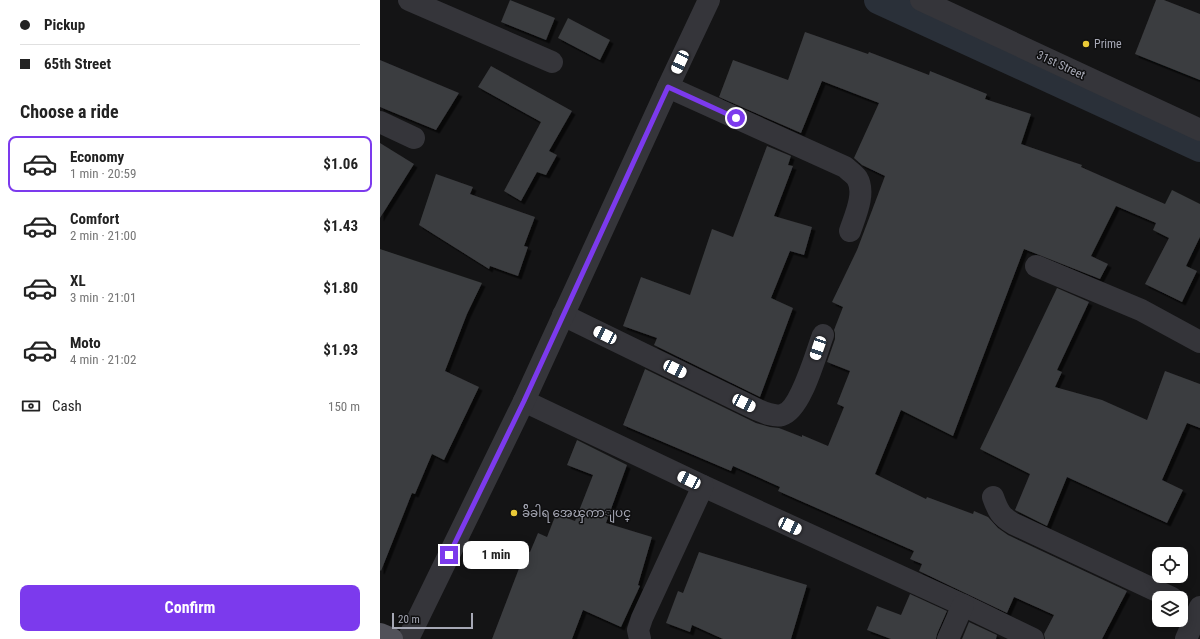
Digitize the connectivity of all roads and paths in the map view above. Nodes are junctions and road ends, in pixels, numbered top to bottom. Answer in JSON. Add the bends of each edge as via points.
{"nodes":[{"id":1,"x":409,"y":0,"type":"edge"},
{"id":2,"x":709,"y":0,"type":"edge"},
{"id":3,"x":921,"y":0,"type":"edge"},
{"id":4,"x":552,"y":62,"type":"dead end"},
{"id":5,"x":668,"y":87,"type":"junction"},
{"id":6,"x":380,"y":122,"type":"edge"},
{"id":7,"x":1200,"y":130,"type":"edge"},
{"id":8,"x":414,"y":138,"type":"dead end"},
{"id":9,"x":850,"y":231,"type":"dead end"},
{"id":10,"x":1036,"y":266,"type":"dead end"},
{"id":11,"x":564,"y":315,"type":"junction"},
{"id":12,"x":823,"y":335,"type":"dead end"},
{"id":13,"x":1200,"y":342,"type":"edge"},
{"id":14,"x":524,"y":401,"type":"junction"},
{"id":15,"x":703,"y":486,"type":"junction"},
{"id":16,"x":993,"y":497,"type":"dead end"},
{"id":17,"x":1157,"y":591,"type":"edge"},
{"id":18,"x":963,"y":605,"type":"junction"},
{"id":19,"x":1193,"y":607,"type":"edge"},
{"id":20,"x":380,"y":634,"type":"edge"},
{"id":21,"x":392,"y":639,"type":"edge"},
{"id":22,"x":408,"y":639,"type":"edge"},
{"id":23,"x":640,"y":639,"type":"edge"},
{"id":24,"x":948,"y":639,"type":"edge"},
{"id":25,"x":1033,"y":639,"type":"edge"},
{"id":26,"x":1186,"y":639,"type":"edge"}],
"edges":[{"from":1,"to":4,"type":"street"},
{"from":2,"to":5,"type":"street"},
{"from":3,"to":7,"type":"street","name":"31st Street"},
{"from":5,"to":9,"type":"street","via":[[844,167],[857,177],[860,190],[858,208]]},
{"from":5,"to":11,"type":"street"},
{"from":6,"to":8,"type":"street"},
{"from":10,"to":13,"type":"street","via":[[1141,310]]},
{"from":11,"to":12,"type":"street","via":[[758,410],[780,416],[793,408],[804,388]]},
{"from":11,"to":14,"type":"street"},
{"from":14,"to":15,"type":"street"},
{"from":14,"to":22,"type":"street"},
{"from":15,"to":18,"type":"street"},
{"from":15,"to":23,"type":"street","via":[[642,618],[638,630]]},
{"from":16,"to":17,"type":"street","via":[[1004,519]]},
{"from":18,"to":24,"type":"street"},
{"from":18,"to":25,"type":"street"},
{"from":19,"to":26,"type":"street"},
{"from":20,"to":21,"type":"main road"}]}
